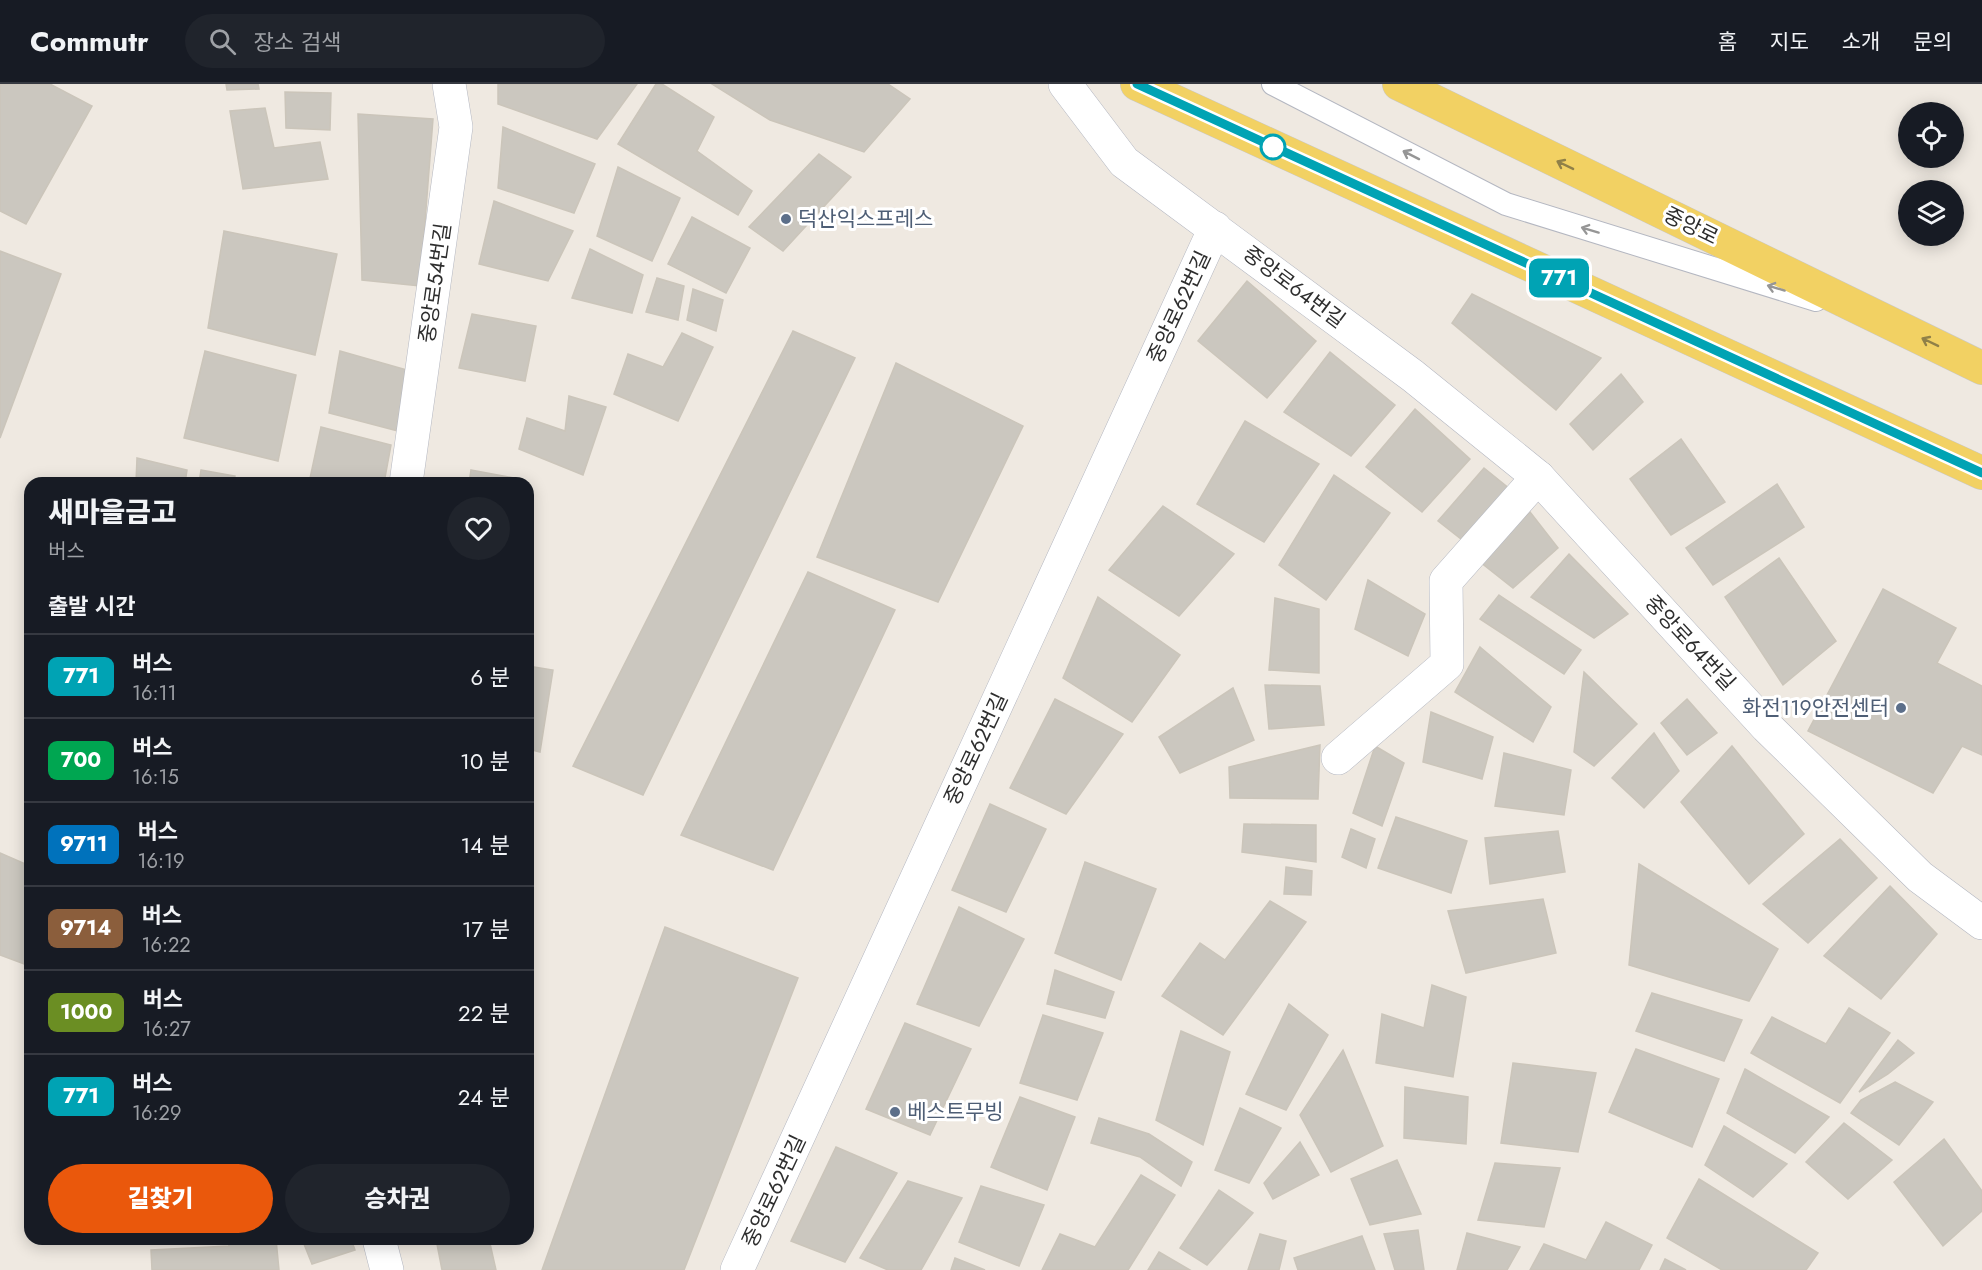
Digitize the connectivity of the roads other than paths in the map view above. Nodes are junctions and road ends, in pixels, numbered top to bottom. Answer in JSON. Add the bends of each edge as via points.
{"nodes":[{"id":1,"x":449,"y":84,"type":"edge"},
{"id":2,"x":1065,"y":84,"type":"edge"},
{"id":3,"x":1137,"y":84,"type":"edge"},
{"id":4,"x":1273,"y":84,"type":"edge"},
{"id":5,"x":1399,"y":84,"type":"edge"},
{"id":6,"x":1215,"y":228,"type":"junction"},
{"id":7,"x":1892,"y":324,"type":"junction"},
{"id":8,"x":1982,"y":368,"type":"edge"},
{"id":9,"x":1982,"y":472,"type":"edge"},
{"id":10,"x":407,"y":477,"type":"edge"},
{"id":11,"x":1538,"y":477,"type":"junction"},
{"id":12,"x":1338,"y":758,"type":"dead end"},
{"id":13,"x":1982,"y":923,"type":"edge"},
{"id":14,"x":381,"y":1245,"type":"edge"},
{"id":15,"x":387,"y":1270,"type":"edge"},
{"id":16,"x":737,"y":1270,"type":"edge"}],
"edges":[{"from":1,"to":10,"type":"street","name":"중앙로54번길","via":[[456,127]]},
{"from":2,"to":6,"type":"street","name":"중앙로64번길","via":[[1124,162]]},
{"from":3,"to":9,"type":"main road"},
{"from":7,"to":4,"type":"lane","one_way":true,"via":[[1506,204]]},
{"from":7,"to":5,"type":"main road","name":"중앙로","one_way":true},
{"from":6,"to":11,"type":"street","name":"중앙로64번길","via":[[1413,376]]},
{"from":6,"to":16,"type":"street","name":"중앙로62번길"},
{"from":8,"to":7,"type":"main road","name":"중앙로","one_way":true},
{"from":11,"to":12,"type":"street","via":[[1446,581],[1447,664]]},
{"from":11,"to":13,"type":"street","name":"중앙로64번길","via":[[1767,727],[1920,877]]},
{"from":14,"to":15,"type":"street"}]}
